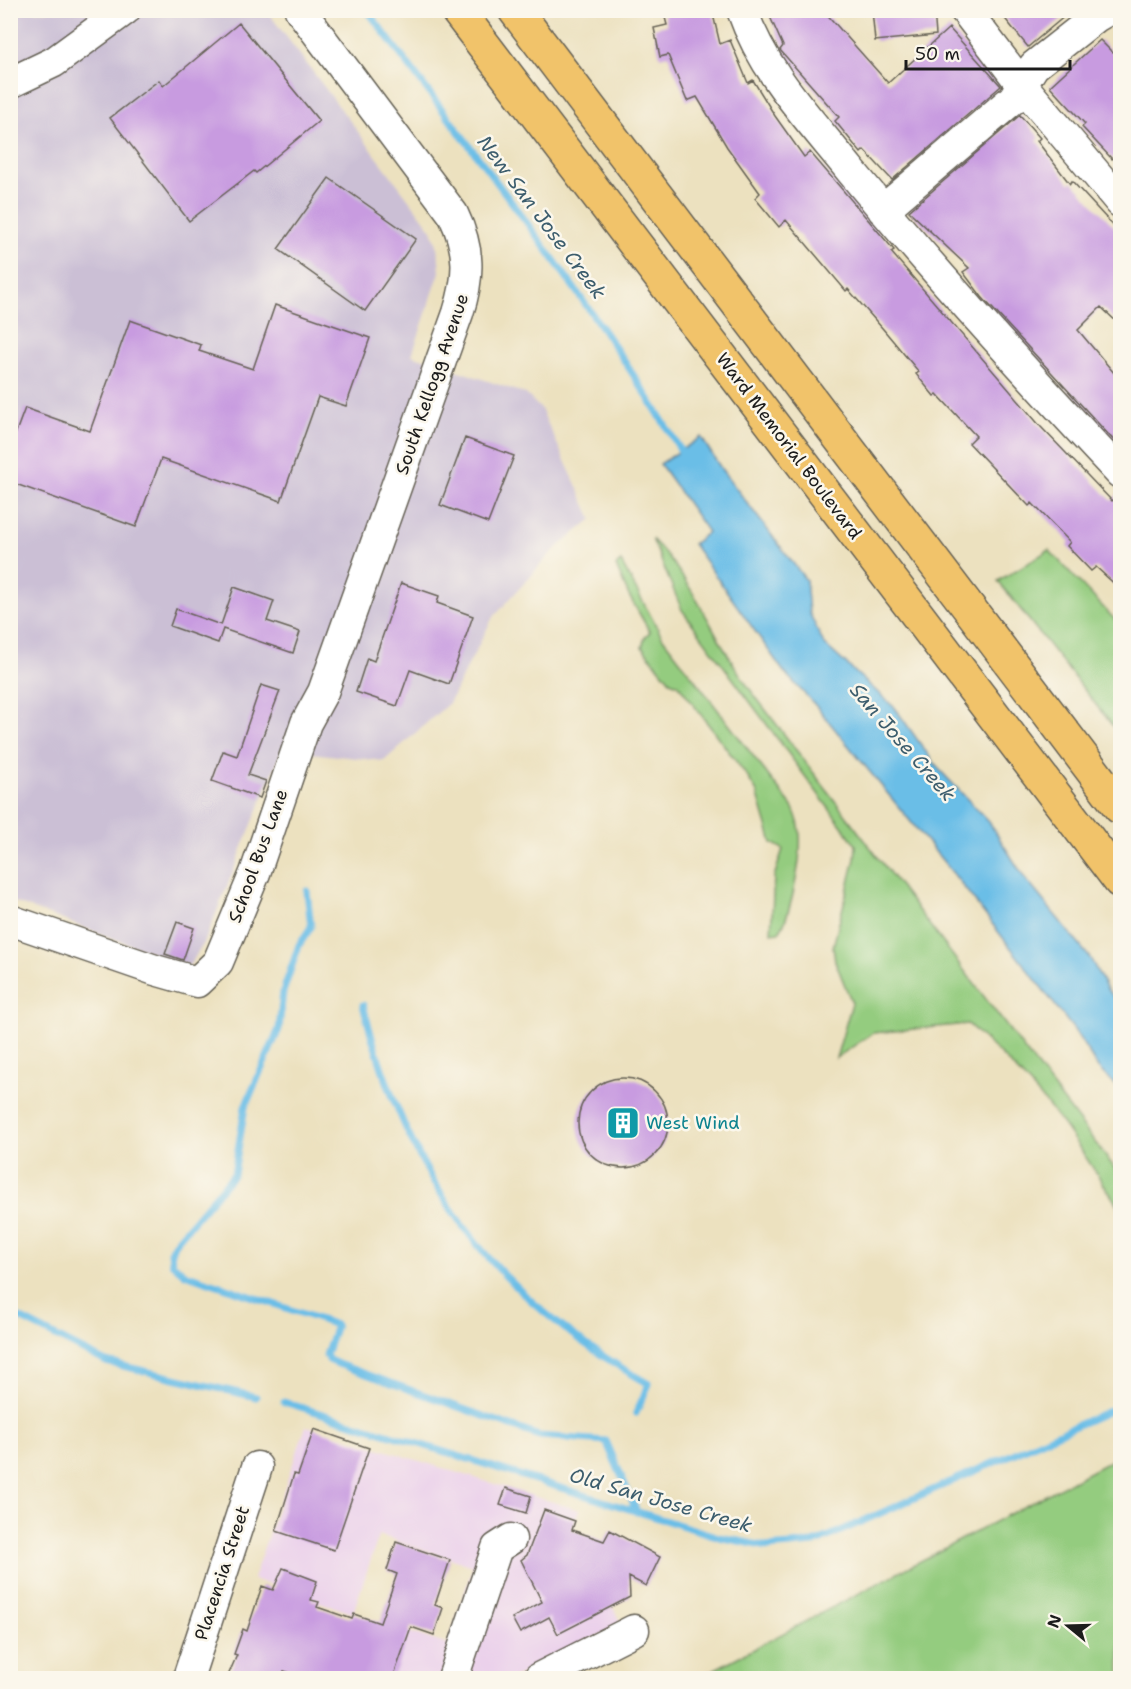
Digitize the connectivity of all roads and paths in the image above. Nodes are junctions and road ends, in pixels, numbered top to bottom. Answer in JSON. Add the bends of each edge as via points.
{"nodes":[{"id":1,"x":125,"y":10,"type":"edge"},
{"id":2,"x":300,"y":10,"type":"edge"},
{"id":3,"x":457,"y":10,"type":"edge"},
{"id":4,"x":516,"y":10,"type":"edge"},
{"id":5,"x":742,"y":10,"type":"edge"},
{"id":6,"x":965,"y":10,"type":"edge"},
{"id":7,"x":1108,"y":10,"type":"edge"},
{"id":8,"x":10,"y":83,"type":"edge"},
{"id":9,"x":1022,"y":85,"type":"junction"},
{"id":10,"x":1120,"y":202,"type":"edge"},
{"id":11,"x":883,"y":210,"type":"junction"},
{"id":12,"x":1120,"y":473,"type":"edge"},
{"id":13,"x":306,"y":723,"type":"joint"},
{"id":14,"x":1120,"y":807,"type":"edge"},
{"id":15,"x":1120,"y":882,"type":"edge"},
{"id":16,"x":10,"y":920,"type":"edge"},
{"id":17,"x":257,"y":1467,"type":"dead end"},
{"id":18,"x":511,"y":1539,"type":"dead end"},
{"id":19,"x":634,"y":1630,"type":"dead end"},
{"id":20,"x":188,"y":1678,"type":"edge"},
{"id":21,"x":453,"y":1678,"type":"edge"},
{"id":22,"x":539,"y":1678,"type":"edge"}],
"edges":[{"from":1,"to":8,"type":"street","via":[[54,62]]},
{"from":2,"to":13,"type":"street","name":"South Kellogg Avenue","via":[[448,207],[464,238],[468,261],[459,312],[323,692]]},
{"from":3,"to":15,"type":"highway","name":"Ward Memorial Boulevard"},
{"from":4,"to":14,"type":"highway"},
{"from":5,"to":11,"type":"street","via":[[769,71]]},
{"from":6,"to":9,"type":"street"},
{"from":7,"to":9,"type":"street","via":[[1034,66]]},
{"from":9,"to":10,"type":"street"},
{"from":9,"to":11,"type":"street","via":[[1013,99]]},
{"from":11,"to":12,"type":"street"},
{"from":13,"to":16,"type":"street","name":"School Bus Lane","via":[[255,873],[223,951],[218,962],[197,982]]},
{"from":17,"to":20,"type":"street","name":"Placencia Street"},
{"from":18,"to":21,"type":"street","via":[[497,1548]]},
{"from":19,"to":22,"type":"street"}]}
